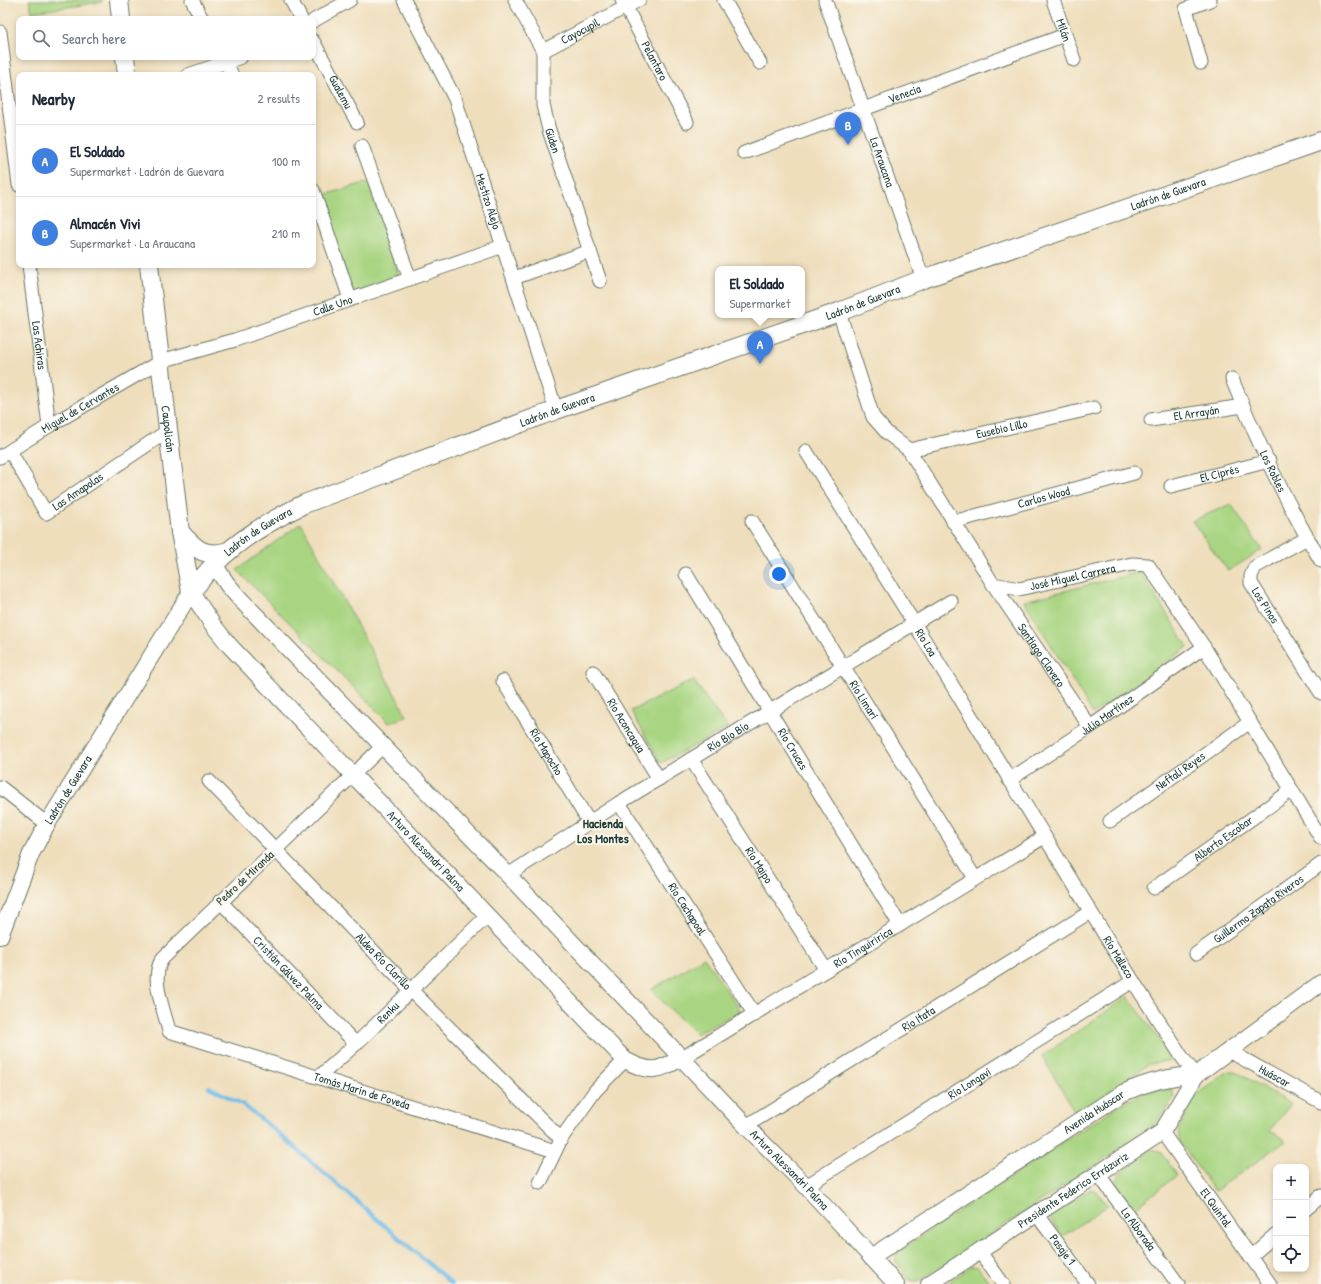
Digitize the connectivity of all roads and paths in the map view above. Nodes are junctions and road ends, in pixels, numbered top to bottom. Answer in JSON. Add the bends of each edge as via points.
{"nodes":[{"id":1,"x":119,"y":0,"type":"edge"},
{"id":2,"x":192,"y":0,"type":"edge"},
{"id":3,"x":291,"y":0,"type":"edge"},
{"id":4,"x":350,"y":0,"type":"edge"},
{"id":5,"x":404,"y":0,"type":"edge"},
{"id":6,"x":515,"y":0,"type":"edge"},
{"id":7,"x":639,"y":0,"type":"edge"},
{"id":8,"x":724,"y":0,"type":"edge"},
{"id":9,"x":825,"y":0,"type":"edge"},
{"id":10,"x":1053,"y":0,"type":"edge"},
{"id":11,"x":1210,"y":0,"type":"edge"},
{"id":12,"x":624,"y":4,"type":"edge"},
{"id":13,"x":121,"y":16,"type":"edge"},
{"id":14,"x":200,"y":16,"type":"edge"},
{"id":15,"x":299,"y":16,"type":"edge"},
{"id":16,"x":316,"y":18,"type":"edge"},
{"id":17,"x":1065,"y":36,"type":"junction"},
{"id":18,"x":0,"y":40,"type":"edge"},
{"id":19,"x":316,"y":47,"type":"edge"},
{"id":20,"x":543,"y":51,"type":"junction"},
{"id":21,"x":125,"y":60,"type":"edge"},
{"id":22,"x":236,"y":60,"type":"edge"},
{"id":23,"x":1074,"y":60,"type":"dead end"},
{"id":24,"x":760,"y":63,"type":"dead end"},
{"id":25,"x":1201,"y":63,"type":"dead end"},
{"id":26,"x":227,"y":65,"type":"edge"},
{"id":27,"x":127,"y":72,"type":"edge"},
{"id":28,"x":200,"y":72,"type":"edge"},
{"id":29,"x":863,"y":108,"type":"junction"},
{"id":30,"x":11,"y":119,"type":"junction"},
{"id":31,"x":357,"y":122,"type":"dead end"},
{"id":32,"x":687,"y":122,"type":"dead end"},
{"id":33,"x":0,"y":127,"type":"edge"},
{"id":34,"x":1321,"y":141,"type":"edge"},
{"id":35,"x":362,"y":146,"type":"dead end"},
{"id":36,"x":744,"y":153,"type":"dead end"},
{"id":37,"x":16,"y":160,"type":"edge"},
{"id":38,"x":316,"y":199,"type":"edge"},
{"id":39,"x":503,"y":246,"type":"junction"},
{"id":40,"x":590,"y":251,"type":"junction"},
{"id":41,"x":29,"y":268,"type":"edge"},
{"id":42,"x":149,"y":268,"type":"edge"},
{"id":43,"x":514,"y":278,"type":"junction"},
{"id":44,"x":410,"y":279,"type":"junction"},
{"id":45,"x":923,"y":280,"type":"junction"},
{"id":46,"x":600,"y":281,"type":"dead end"},
{"id":47,"x":350,"y":299,"type":"junction"},
{"id":48,"x":840,"y":312,"type":"junction"},
{"id":49,"x":161,"y":361,"type":"junction"},
{"id":50,"x":1232,"y":379,"type":"dead end"},
{"id":51,"x":1243,"y":406,"type":"junction"},
{"id":52,"x":1094,"y":408,"type":"dead end"},
{"id":53,"x":556,"y":410,"type":"junction"},
{"id":54,"x":1151,"y":420,"type":"dead end"},
{"id":55,"x":50,"y":426,"type":"junction"},
{"id":56,"x":169,"y":430,"type":"junction"},
{"id":57,"x":909,"y":450,"type":"junction"},
{"id":58,"x":806,"y":451,"type":"dead end"},
{"id":59,"x":5,"y":454,"type":"edge"},
{"id":60,"x":1269,"y":461,"type":"junction"},
{"id":61,"x":1134,"y":473,"type":"dead end"},
{"id":62,"x":1170,"y":486,"type":"dead end"},
{"id":63,"x":752,"y":521,"type":"dead end"},
{"id":64,"x":953,"y":522,"type":"junction"},
{"id":65,"x":180,"y":532,"type":"junction"},
{"id":66,"x":1307,"y":538,"type":"junction"},
{"id":67,"x":229,"y":551,"type":"junction"},
{"id":68,"x":1321,"y":561,"type":"edge"},
{"id":69,"x":214,"y":564,"type":"junction"},
{"id":70,"x":686,"y":574,"type":"dead end"},
{"id":71,"x":993,"y":584,"type":"junction"},
{"id":72,"x":191,"y":592,"type":"junction"},
{"id":73,"x":951,"y":601,"type":"dead end"},
{"id":74,"x":914,"y":623,"type":"junction"},
{"id":75,"x":1204,"y":647,"type":"junction"},
{"id":76,"x":844,"y":666,"type":"junction"},
{"id":77,"x":593,"y":672,"type":"dead end"},
{"id":78,"x":503,"y":681,"type":"dead end"},
{"id":79,"x":1321,"y":693,"type":"edge"},
{"id":80,"x":771,"y":711,"type":"junction"},
{"id":81,"x":1250,"y":722,"type":"junction"},
{"id":82,"x":1090,"y":727,"type":"junction"},
{"id":83,"x":383,"y":746,"type":"junction"},
{"id":84,"x":692,"y":759,"type":"junction"},
{"id":85,"x":353,"y":775,"type":"junction"},
{"id":86,"x":659,"y":779,"type":"junction"},
{"id":87,"x":1009,"y":780,"type":"junction"},
{"id":88,"x":209,"y":781,"type":"dead end"},
{"id":89,"x":0,"y":787,"type":"edge"},
{"id":90,"x":1292,"y":790,"type":"junction"},
{"id":91,"x":619,"y":803,"type":"junction"},
{"id":92,"x":1110,"y":821,"type":"dead end"},
{"id":93,"x":589,"y":822,"type":"junction"},
{"id":94,"x":47,"y":824,"type":"junction"},
{"id":95,"x":1044,"y":836,"type":"junction"},
{"id":96,"x":1321,"y":838,"type":"edge"},
{"id":97,"x":276,"y":850,"type":"junction"},
{"id":98,"x":1321,"y":864,"type":"edge"},
{"id":99,"x":508,"y":875,"type":"junction"},
{"id":100,"x":975,"y":878,"type":"junction"},
{"id":101,"x":1154,"y":888,"type":"dead end"},
{"id":102,"x":220,"y":901,"type":"junction"},
{"id":103,"x":1090,"y":912,"type":"junction"},
{"id":104,"x":488,"y":915,"type":"junction"},
{"id":105,"x":900,"y":924,"type":"junction"},
{"id":106,"x":0,"y":936,"type":"edge"},
{"id":107,"x":1196,"y":954,"type":"dead end"},
{"id":108,"x":826,"y":970,"type":"junction"},
{"id":109,"x":1133,"y":981,"type":"junction"},
{"id":110,"x":1321,"y":983,"type":"edge"},
{"id":111,"x":411,"y":990,"type":"junction"},
{"id":112,"x":755,"y":1014,"type":"junction"},
{"id":113,"x":170,"y":1031,"type":"joint"},
{"id":114,"x":356,"y":1044,"type":"junction"},
{"id":115,"x":1229,"y":1051,"type":"junction"},
{"id":116,"x":682,"y":1058,"type":"junction"},
{"id":117,"x":625,"y":1060,"type":"junction"},
{"id":118,"x":1196,"y":1075,"type":"junction"},
{"id":119,"x":320,"y":1076,"type":"junction"},
{"id":120,"x":1321,"y":1102,"type":"edge"},
{"id":121,"x":746,"y":1126,"type":"junction"},
{"id":122,"x":1162,"y":1132,"type":"junction"},
{"id":123,"x":558,"y":1145,"type":"junction"},
{"id":124,"x":1099,"y":1175,"type":"junction"},
{"id":125,"x":540,"y":1183,"type":"dead end"},
{"id":126,"x":806,"y":1186,"type":"junction"},
{"id":127,"x":1321,"y":1196,"type":"edge"},
{"id":128,"x":1309,"y":1206,"type":"edge"},
{"id":129,"x":1037,"y":1215,"type":"junction"},
{"id":130,"x":1274,"y":1236,"type":"edge"},
{"id":131,"x":980,"y":1252,"type":"junction"},
{"id":132,"x":871,"y":1257,"type":"junction"},
{"id":133,"x":1250,"y":1257,"type":"junction"},
{"id":134,"x":896,"y":1284,"type":"edge"},
{"id":135,"x":929,"y":1284,"type":"edge"},
{"id":136,"x":1003,"y":1284,"type":"edge"},
{"id":137,"x":1088,"y":1284,"type":"edge"},
{"id":138,"x":1178,"y":1284,"type":"edge"},
{"id":139,"x":1270,"y":1284,"type":"edge"}],
"edges":[{"from":1,"to":13,"type":"main road"},
{"from":2,"to":14,"type":"street"},
{"from":3,"to":15,"type":"street"},
{"from":4,"to":16,"type":"street"},
{"from":5,"to":39,"type":"street","name":"Mestizo Alejo","via":[[455,99]]},
{"from":6,"to":20,"type":"street","name":"Güden"},
{"from":7,"to":12,"type":"street","name":"Cayocupil"},
{"from":8,"to":24,"type":"street"},
{"from":9,"to":29,"type":"street","name":"La Araucana"},
{"from":10,"to":17,"type":"street","name":"Milán"},
{"from":11,"to":25,"type":"street","via":[[1186,9]]},
{"from":12,"to":20,"type":"street","name":"Cayocupil"},
{"from":12,"to":32,"type":"street","name":"Pelantaro"},
{"from":17,"to":23,"type":"street","name":"Milán"},
{"from":17,"to":29,"type":"street","name":"Venecia"},
{"from":18,"to":30,"type":"street"},
{"from":19,"to":31,"type":"street","name":"Gualemu"},
{"from":20,"to":40,"type":"street","name":"Güden","via":[[543,105],[548,130]]},
{"from":21,"to":27,"type":"main road"},
{"from":22,"to":26,"type":"street"},
{"from":26,"to":28,"type":"street"},
{"from":29,"to":36,"type":"street","name":"Venecia"},
{"from":29,"to":45,"type":"street","name":"La Araucana"},
{"from":30,"to":33,"type":"street"},
{"from":30,"to":37,"type":"street"},
{"from":34,"to":45,"type":"main road","name":"Ladrón de Guevara"},
{"from":35,"to":44,"type":"street"},
{"from":38,"to":47,"type":"street"},
{"from":39,"to":43,"type":"street","name":"Mestizo Alejo"},
{"from":39,"to":44,"type":"street","name":"Calle Uno"},
{"from":40,"to":43,"type":"street"},
{"from":40,"to":46,"type":"street","name":"Güden"},
{"from":41,"to":55,"type":"street","name":"Las Achiras"},
{"from":42,"to":49,"type":"main road","name":"Caupolicán"},
{"from":43,"to":53,"type":"street","name":"Mestizo Alejo"},
{"from":44,"to":47,"type":"street","name":"Calle Uno"},
{"from":45,"to":48,"type":"main road","name":"Ladrón de Guevara"},
{"from":47,"to":49,"type":"street","name":"Calle Uno","via":[[235,340]]},
{"from":48,"to":53,"type":"main road","name":"Ladrón de Guevara"},
{"from":48,"to":57,"type":"street","via":[[872,418],[886,433]]},
{"from":49,"to":55,"type":"street","name":"Miguel de Cervantes"},
{"from":49,"to":56,"type":"main road","name":"Caupolicán"},
{"from":50,"to":51,"type":"street","name":"Los Robles"},
{"from":51,"to":54,"type":"street","name":"El Arrayán"},
{"from":51,"to":60,"type":"street","name":"Los Robles"},
{"from":52,"to":57,"type":"street","name":"Eusebio Lillo"},
{"from":53,"to":67,"type":"main road","name":"Ladrón de Guevara","via":[[304,504],[266,523]]},
{"from":55,"to":59,"type":"street","name":"Miguel de Cervantes"},
{"from":56,"to":59,"type":"street","name":"Las Amapolas","via":[[46,513]]},
{"from":56,"to":65,"type":"main road","name":"Caupolicán"},
{"from":57,"to":64,"type":"street"},
{"from":58,"to":74,"type":"street","name":"Río Loa"},
{"from":60,"to":62,"type":"street","name":"El Ciprés"},
{"from":60,"to":66,"type":"street","name":"Los Robles"},
{"from":61,"to":64,"type":"street","name":"Carlos Wood"},
{"from":63,"to":76,"type":"street","name":"Río Limarí"},
{"from":64,"to":71,"type":"street"},
{"from":65,"to":67,"type":"main road","via":[[194,547],[204,552],[216,555]]},
{"from":65,"to":72,"type":"main road","name":"Caupolicán"},
{"from":66,"to":68,"type":"street","name":"Los Robles"},
{"from":66,"to":79,"type":"street","name":"Los Pinos","via":[[1255,567],[1251,583]]},
{"from":67,"to":69,"type":"main road","name":"Ladrón de Guevara"},
{"from":69,"to":72,"type":"main road","name":"Ladrón de Guevara"},
{"from":69,"to":83,"type":"street","name":"Arturo Alessandri Palma","via":[[241,600]]},
{"from":70,"to":80,"type":"street","name":"Río Cruces"},
{"from":71,"to":75,"type":"street","name":"José Miguel Carrera","via":[[1019,589],[1132,564],[1148,565]]},
{"from":71,"to":82,"type":"street","name":"Santiago Clavero"},
{"from":72,"to":85,"type":"street","name":"Arturo Alessandri Palma","via":[[229,645]]},
{"from":72,"to":94,"type":"street","name":"Ladrón de Guevara"},
{"from":73,"to":74,"type":"street","name":"Río Bío Bío"},
{"from":74,"to":76,"type":"street","name":"Río Bío Bío"},
{"from":74,"to":87,"type":"street","name":"Río Loa"},
{"from":75,"to":81,"type":"street","name":"José Miguel Carrera"},
{"from":75,"to":82,"type":"street","name":"Julio Martínez"},
{"from":76,"to":80,"type":"street","name":"Río Bío Bío"},
{"from":76,"to":100,"type":"street","name":"Río Limarí"},
{"from":77,"to":86,"type":"street","name":"Río Aconcagua"},
{"from":78,"to":93,"type":"street","name":"Río Mapocho"},
{"from":80,"to":84,"type":"street","name":"Río Bío Bío"},
{"from":80,"to":105,"type":"street","name":"Río Cruces"},
{"from":81,"to":90,"type":"street","name":"José Miguel Carrera"},
{"from":81,"to":92,"type":"street","name":"Neftalí Reyes"},
{"from":82,"to":87,"type":"street","name":"Julio Martínez"},
{"from":83,"to":85,"type":"street","name":"Pedro de Miranda"},
{"from":83,"to":99,"type":"street","name":"Arturo Alessandri Palma"},
{"from":84,"to":86,"type":"street","name":"Río Bío Bío"},
{"from":84,"to":108,"type":"street","name":"Río Maipo"},
{"from":85,"to":97,"type":"street","name":"Pedro de Miranda"},
{"from":85,"to":104,"type":"street","name":"Arturo Alessandri Palma"},
{"from":86,"to":91,"type":"street","name":"Río Bío Bío"},
{"from":87,"to":95,"type":"street","name":"Río Loa"},
{"from":88,"to":97,"type":"street","name":"Aldea Río Clarillo"},
{"from":89,"to":94,"type":"street"},
{"from":90,"to":96,"type":"street","name":"José Miguel Carrera"},
{"from":90,"to":101,"type":"street","name":"Alberto Escobar"},
{"from":91,"to":93,"type":"street","name":"Río Bío Bío"},
{"from":91,"to":112,"type":"street","name":"Río Cachapoal"},
{"from":93,"to":99,"type":"street","name":"Río Bío Bío"},
{"from":94,"to":106,"type":"street","name":"Ladrón de Guevara","via":[[31,854]]},
{"from":95,"to":100,"type":"street","name":"Río Tinguiririca"},
{"from":95,"to":103,"type":"street","name":"Río Malleco"},
{"from":97,"to":102,"type":"street","name":"Pedro de Miranda"},
{"from":97,"to":111,"type":"street","name":"Aldea Río Clarillo"},
{"from":98,"to":107,"type":"street","name":"Guillermo Zapata Riveros"},
{"from":99,"to":116,"type":"street","name":"Arturo Alessandri Palma"},
{"from":100,"to":105,"type":"street","name":"Río Tinguiririca"},
{"from":102,"to":113,"type":"street","name":"Pedro de Miranda","via":[[159,963],[156,976]]},
{"from":102,"to":114,"type":"street","name":"Cristián Gálvez Palma"},
{"from":103,"to":109,"type":"street","name":"Río Malleco"},
{"from":103,"to":121,"type":"street","name":"Río Itata"},
{"from":104,"to":111,"type":"street","name":"Renku"},
{"from":104,"to":117,"type":"street","name":"Arturo Alessandri Palma"},
{"from":105,"to":108,"type":"street","name":"Río Tinguiririca"},
{"from":108,"to":112,"type":"street","name":"Río Tinguiririca"},
{"from":109,"to":118,"type":"street","name":"Río Malleco"},
{"from":109,"to":126,"type":"street","name":"Río Longaví"},
{"from":110,"to":115,"type":"street"},
{"from":111,"to":114,"type":"street","name":"Renku"},
{"from":111,"to":123,"type":"street","name":"Aldea Río Clarillo"},
{"from":112,"to":116,"type":"street","name":"Río Tinguiririca"},
{"from":113,"to":119,"type":"street","name":"Tomás Marín de Poveda"},
{"from":114,"to":119,"type":"street","name":"Renku"},
{"from":115,"to":118,"type":"street"},
{"from":115,"to":120,"type":"street","name":"Huáscar"},
{"from":116,"to":117,"type":"street","name":"Arturo Alessandri Palma","via":[[660,1069],[650,1070]]},
{"from":116,"to":121,"type":"street","name":"Arturo Alessandri Palma"},
{"from":117,"to":123,"type":"street","via":[[596,1091]]},
{"from":118,"to":122,"type":"street","name":"Presidente Federico Errázuriz"},
{"from":118,"to":132,"type":"street","name":"Avenida Huáscar","via":[[1153,1081],[1123,1093]]},
{"from":119,"to":123,"type":"street","name":"Tomás Marín de Poveda"},
{"from":121,"to":126,"type":"street","name":"Arturo Alessandri Palma"},
{"from":122,"to":124,"type":"street","name":"Presidente Federico Errázuriz"},
{"from":122,"to":133,"type":"street","name":"El Quintal"},
{"from":123,"to":125,"type":"street"},
{"from":124,"to":129,"type":"street","name":"Presidente Federico Errázuriz"},
{"from":124,"to":138,"type":"street","name":"La Alborada"},
{"from":126,"to":132,"type":"street","name":"Arturo Alessandri Palma"},
{"from":127,"to":128,"type":"street"},
{"from":129,"to":131,"type":"street","name":"Presidente Federico Errázuriz"},
{"from":129,"to":137,"type":"street","name":"Pasaje 1"},
{"from":130,"to":133,"type":"street"},
{"from":131,"to":135,"type":"street","name":"Presidente Federico Errázuriz"},
{"from":131,"to":136,"type":"street"},
{"from":132,"to":134,"type":"street","name":"Arturo Alessandri Palma"},
{"from":133,"to":139,"type":"street","name":"El Quintal"}]}
